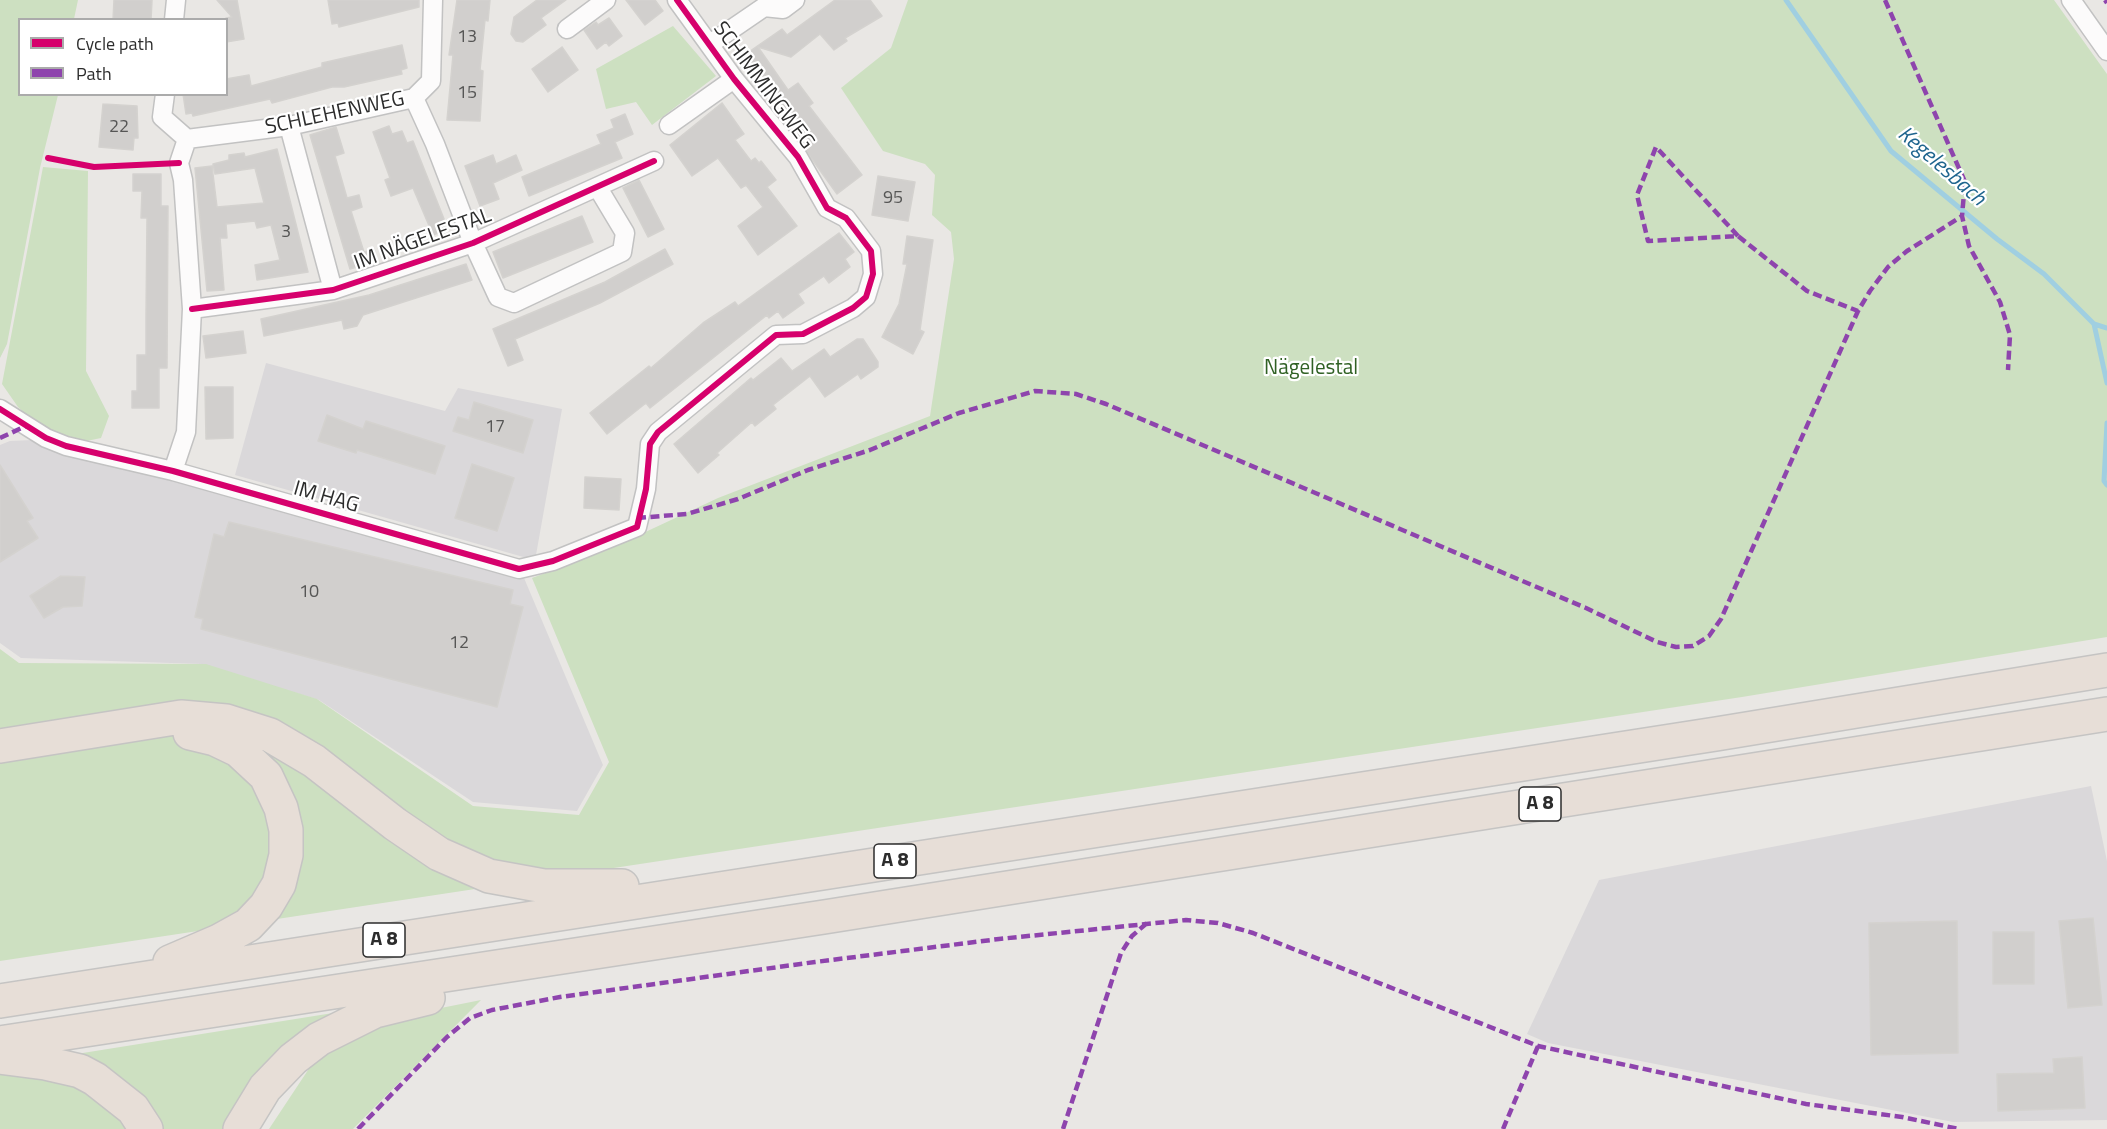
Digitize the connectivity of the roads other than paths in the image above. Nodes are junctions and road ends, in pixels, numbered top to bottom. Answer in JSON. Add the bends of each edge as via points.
{"nodes":[{"id":1,"x":176,"y":0,"type":"edge"},
{"id":2,"x":433,"y":0,"type":"edge"},
{"id":3,"x":606,"y":0,"type":"edge"},
{"id":4,"x":677,"y":0,"type":"edge"},
{"id":5,"x":795,"y":0,"type":"edge"},
{"id":6,"x":2071,"y":0,"type":"edge"},
{"id":7,"x":174,"y":18,"type":"edge"},
{"id":8,"x":567,"y":30,"type":"dead end"},
{"id":9,"x":710,"y":44,"type":"junction"},
{"id":10,"x":2107,"y":51,"type":"edge"},
{"id":11,"x":734,"y":78,"type":"junction"},
{"id":12,"x":165,"y":96,"type":"edge"},
{"id":13,"x":414,"y":98,"type":"junction"},
{"id":14,"x":669,"y":125,"type":"dead end"},
{"id":15,"x":289,"y":126,"type":"junction"},
{"id":16,"x":187,"y":139,"type":"junction"},
{"id":17,"x":654,"y":161,"type":"dead end"},
{"id":18,"x":598,"y":188,"type":"junction"},
{"id":19,"x":473,"y":243,"type":"junction"},
{"id":20,"x":333,"y":290,"type":"junction"},
{"id":21,"x":192,"y":309,"type":"junction"},
{"id":22,"x":0,"y":409,"type":"edge"},
{"id":23,"x":173,"y":471,"type":"junction"},
{"id":24,"x":637,"y":518,"type":"joint"},
{"id":25,"x":2107,"y":670,"type":"edge"},
{"id":26,"x":2107,"y":714,"type":"edge"},
{"id":27,"x":150,"y":723,"type":"junction"},
{"id":28,"x":0,"y":746,"type":"edge"},
{"id":29,"x":643,"y":900,"type":"junction"},
{"id":30,"x":468,"y":970,"type":"junction"},
{"id":31,"x":126,"y":981,"type":"junction"},
{"id":32,"x":0,"y":1001,"type":"edge"},
{"id":33,"x":0,"y":1043,"type":"edge"},
{"id":34,"x":0,"y":1057,"type":"edge"},
{"id":35,"x":146,"y":1129,"type":"edge"},
{"id":36,"x":240,"y":1129,"type":"edge"}],
"edges":[{"from":1,"to":7,"type":"street"},
{"from":2,"to":13,"type":"street","name":"SCHLEHENWEG","via":[[431,81]]},
{"from":3,"to":8,"type":"street"},
{"from":4,"to":9,"type":"street","name":"SCHIMMINGWEG"},
{"from":5,"to":9,"type":"street","name":"SCHIMMINGWEG","via":[[783,9],[764,8]]},
{"from":6,"to":10,"type":"street"},
{"from":9,"to":11,"type":"street","name":"SCHIMMINGWEG"},
{"from":11,"to":14,"type":"street","name":"SCHIMMINGWEG"},
{"from":11,"to":24,"type":"street","name":"SCHIMMINGWEG","via":[[798,157],[827,208],[846,218],[871,251],[871,286],[866,297],[836,319],[803,334],[776,335],[658,432],[650,444],[646,489]]},
{"from":12,"to":16,"type":"street","via":[[162,117]]},
{"from":13,"to":15,"type":"street","name":"SCHLEHENWEG"},
{"from":13,"to":19,"type":"street"},
{"from":15,"to":16,"type":"street","name":"SCHLEHENWEG"},
{"from":15,"to":20,"type":"street"},
{"from":16,"to":21,"type":"street","via":[[179,163]]},
{"from":17,"to":18,"type":"street","name":"IM NÄGELESTAL"},
{"from":18,"to":19,"type":"street","name":"IM NÄGELESTAL"},
{"from":18,"to":19,"type":"street","via":[[625,233],[622,252],[514,303],[498,297]]},
{"from":19,"to":20,"type":"street","name":"IM NÄGELESTAL"},
{"from":20,"to":21,"type":"street","name":"IM NÄGELESTAL"},
{"from":21,"to":23,"type":"street","via":[[186,432]]},
{"from":22,"to":23,"type":"street","name":"IM HAG","via":[[66,446]]},
{"from":23,"to":24,"type":"street","name":"IM HAG","via":[[519,569],[553,561],[637,528]]},
{"from":25,"to":29,"type":"highway","number":"A 8"},
{"from":26,"to":30,"type":"highway","number":"A 8"},
{"from":27,"to":28,"type":"highway"},
{"from":27,"to":29,"type":"highway","via":[[205,717],[270,735],[314,760],[439,854],[489,876],[544,886],[620,885]]},
{"from":27,"to":31,"type":"highway","via":[[215,739],[257,765],[273,787],[281,808],[286,855],[279,884],[248,925]]},
{"from":29,"to":31,"type":"highway","number":"A 8"},
{"from":30,"to":33,"type":"highway","number":"A 8"},
{"from":30,"to":36,"type":"highway","via":[[432,997],[375,1011],[320,1039],[293,1059],[265,1088]]},
{"from":31,"to":32,"type":"highway","number":"A 8"},
{"from":34,"to":35,"type":"highway","via":[[80,1071],[133,1109]]}]}
